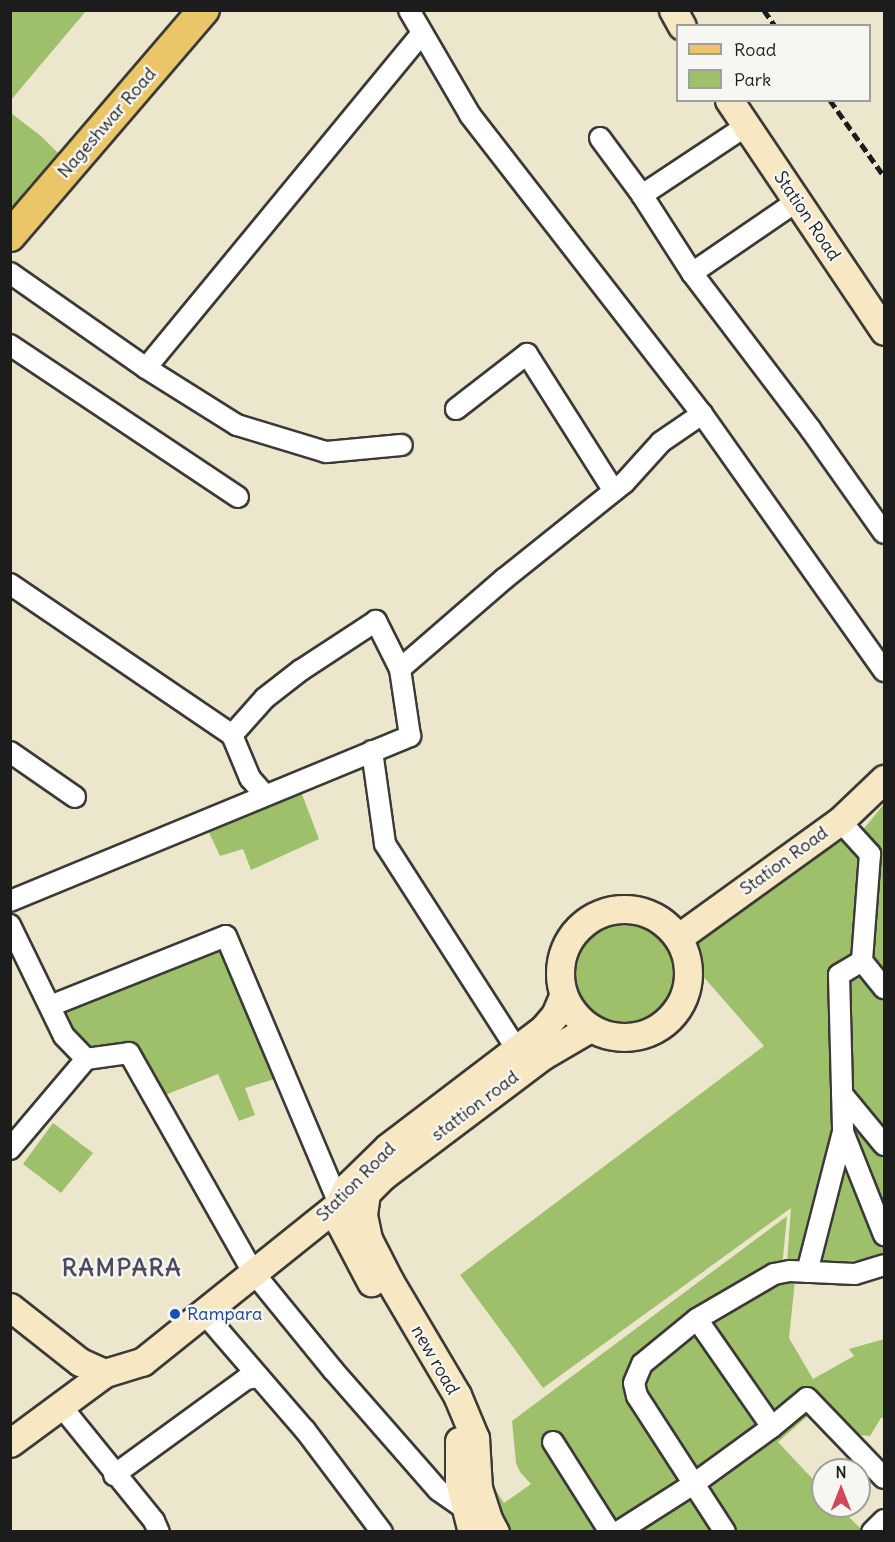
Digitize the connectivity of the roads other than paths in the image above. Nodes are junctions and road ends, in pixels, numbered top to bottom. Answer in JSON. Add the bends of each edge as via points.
{"nodes":[{"id":1,"x":204,"y":10,"type":"edge"},
{"id":2,"x":409,"y":10,"type":"edge"},
{"id":3,"x":673,"y":10,"type":"edge"},
{"id":4,"x":681,"y":24,"type":"edge"},
{"id":5,"x":422,"y":33,"type":"junction"},
{"id":6,"x":730,"y":102,"type":"edge"},
{"id":7,"x":746,"y":126,"type":"junction"},
{"id":8,"x":600,"y":138,"type":"dead end"},
{"id":9,"x":642,"y":195,"type":"junction"},
{"id":10,"x":797,"y":201,"type":"junction"},
{"id":11,"x":10,"y":236,"type":"edge"},
{"id":12,"x":10,"y":273,"type":"edge"},
{"id":13,"x":692,"y":273,"type":"junction"},
{"id":14,"x":885,"y":331,"type":"edge"},
{"id":15,"x":10,"y":345,"type":"edge"},
{"id":16,"x":146,"y":368,"type":"junction"},
{"id":17,"x":456,"y":410,"type":"dead end"},
{"id":18,"x":702,"y":414,"type":"junction"},
{"id":19,"x":402,"y":444,"type":"dead end"},
{"id":20,"x":614,"y":491,"type":"junction"},
{"id":21,"x":238,"y":497,"type":"dead end"},
{"id":22,"x":885,"y":533,"type":"edge"},
{"id":23,"x":10,"y":584,"type":"edge"},
{"id":24,"x":400,"y":669,"type":"junction"},
{"id":25,"x":885,"y":671,"type":"edge"},
{"id":26,"x":232,"y":735,"type":"junction"},
{"id":27,"x":372,"y":751,"type":"junction"},
{"id":28,"x":10,"y":752,"type":"edge"},
{"id":29,"x":885,"y":779,"type":"edge"},
{"id":30,"x":264,"y":794,"type":"junction"},
{"id":31,"x":75,"y":797,"type":"dead end"},
{"id":32,"x":840,"y":821,"type":"junction"},
{"id":33,"x":10,"y":901,"type":"edge"},
{"id":34,"x":10,"y":925,"type":"edge"},
{"id":35,"x":679,"y":938,"type":"junction"},
{"id":36,"x":862,"y":961,"type":"junction"},
{"id":37,"x":885,"y":988,"type":"edge"},
{"id":38,"x":563,"y":996,"type":"junction"},
{"id":39,"x":50,"y":1006,"type":"junction"},
{"id":40,"x":590,"y":1029,"type":"junction"},
{"id":41,"x":517,"y":1050,"type":"junction"},
{"id":42,"x":86,"y":1059,"type":"junction"},
{"id":43,"x":842,"y":1094,"type":"junction"},
{"id":44,"x":843,"y":1132,"type":"junction"},
{"id":45,"x":885,"y":1145,"type":"edge"},
{"id":46,"x":10,"y":1149,"type":"edge"},
{"id":47,"x":366,"y":1193,"type":"junction"},
{"id":48,"x":339,"y":1204,"type":"junction"},
{"id":49,"x":885,"y":1235,"type":"edge"},
{"id":50,"x":368,"y":1239,"type":"junction"},
{"id":51,"x":885,"y":1265,"type":"edge"},
{"id":52,"x":253,"y":1272,"type":"junction"},
{"id":53,"x":807,"y":1272,"type":"junction"},
{"id":54,"x":10,"y":1306,"type":"edge"},
{"id":55,"x":697,"y":1320,"type":"junction"},
{"id":56,"x":186,"y":1326,"type":"junction"},
{"id":57,"x":105,"y":1373,"type":"junction"},
{"id":58,"x":259,"y":1377,"type":"junction"},
{"id":59,"x":61,"y":1406,"type":"junction"},
{"id":60,"x":772,"y":1427,"type":"junction"},
{"id":61,"x":553,"y":1442,"type":"dead end"},
{"id":62,"x":10,"y":1443,"type":"edge"},
{"id":63,"x":114,"y":1475,"type":"junction"},
{"id":64,"x":885,"y":1478,"type":"edge"},
{"id":65,"x":695,"y":1483,"type":"junction"},
{"id":66,"x":473,"y":1514,"type":"edge"},
{"id":67,"x":885,"y":1520,"type":"edge"},
{"id":68,"x":159,"y":1532,"type":"edge"},
{"id":69,"x":382,"y":1532,"type":"edge"},
{"id":70,"x":495,"y":1532,"type":"edge"},
{"id":71,"x":610,"y":1532,"type":"edge"},
{"id":72,"x":618,"y":1532,"type":"edge"},
{"id":73,"x":725,"y":1532,"type":"edge"},
{"id":74,"x":872,"y":1532,"type":"edge"}],
"edges":[{"from":1,"to":11,"type":"main road","name":"Nageshwar Road"},
{"from":2,"to":5,"type":"street"},
{"from":3,"to":4,"type":"main road"},
{"from":5,"to":16,"type":"street"},
{"from":5,"to":18,"type":"street","via":[[470,115]]},
{"from":6,"to":7,"type":"main road","name":"Station Road"},
{"from":7,"to":9,"type":"street"},
{"from":7,"to":10,"type":"main road","name":"Station Road"},
{"from":8,"to":9,"type":"street"},
{"from":9,"to":13,"type":"street"},
{"from":10,"to":13,"type":"street"},
{"from":10,"to":14,"type":"main road","name":"Station Road"},
{"from":12,"to":16,"type":"street"},
{"from":13,"to":22,"type":"street"},
{"from":15,"to":21,"type":"street"},
{"from":16,"to":19,"type":"street","via":[[237,425],[326,452]]},
{"from":17,"to":20,"type":"street","via":[[526,354]]},
{"from":18,"to":20,"type":"street","via":[[661,442]]},
{"from":18,"to":25,"type":"street"},
{"from":20,"to":24,"type":"street"},
{"from":23,"to":26,"type":"street"},
{"from":24,"to":26,"type":"street","via":[[376,621],[265,698]]},
{"from":24,"to":27,"type":"street","via":[[410,736]]},
{"from":26,"to":30,"type":"street","via":[[250,778]]},
{"from":27,"to":30,"type":"street"},
{"from":27,"to":41,"type":"street","via":[[385,844]]},
{"from":28,"to":31,"type":"street"},
{"from":29,"to":32,"type":"main road","name":"Station Road"},
{"from":30,"to":33,"type":"street"},
{"from":32,"to":35,"type":"main road","name":"Station Road"},
{"from":32,"to":36,"type":"street","via":[[870,854]]},
{"from":34,"to":39,"type":"street"},
{"from":35,"to":38,"type":"main road","via":[[664,922],[646,912],[625,908],[604,911],[585,921],[571,936],[562,955],[559,975]]},
{"from":35,"to":40,"type":"main road","via":[[687,957],[689,979],[683,1000],[671,1018],[653,1031],[632,1038]]},
{"from":36,"to":37,"type":"street"},
{"from":36,"to":43,"type":"street","via":[[839,975]]},
{"from":38,"to":40,"type":"main road"},
{"from":38,"to":41,"type":"main road","name":"Station Road","via":[[555,1016]]},
{"from":39,"to":42,"type":"street","via":[[64,1036]]},
{"from":39,"to":48,"type":"street","via":[[226,936]]},
{"from":40,"to":47,"type":"main road","name":"stattion road","via":[[542,1056]]},
{"from":41,"to":48,"type":"main road","name":"Station Road","via":[[388,1147],[348,1187]]},
{"from":42,"to":46,"type":"street"},
{"from":42,"to":52,"type":"street","via":[[129,1053]]},
{"from":43,"to":44,"type":"street"},
{"from":43,"to":45,"type":"street"},
{"from":44,"to":49,"type":"street"},
{"from":44,"to":53,"type":"street"},
{"from":47,"to":48,"type":"main road"},
{"from":47,"to":50,"type":"main road","name":"new road","via":[[363,1215]]},
{"from":48,"to":50,"type":"main road","via":[[352,1203],[359,1211]]},
{"from":48,"to":52,"type":"main road","name":"Station Road"},
{"from":48,"to":66,"type":"main road","name":"new road","via":[[340,1223],[349,1245],[441,1398],[458,1435],[459,1481]]},
{"from":50,"to":66,"type":"main road","name":"new road","via":[[457,1395],[475,1438],[478,1488]]},
{"from":51,"to":53,"type":"street","via":[[855,1274]]},
{"from":52,"to":56,"type":"main road"},
{"from":52,"to":66,"type":"street","via":[[438,1490]]},
{"from":53,"to":55,"type":"street","via":[[774,1274]]},
{"from":54,"to":57,"type":"main road","via":[[80,1362]]},
{"from":55,"to":60,"type":"street"},
{"from":55,"to":65,"type":"street","via":[[642,1364],[634,1383],[637,1396]]},
{"from":56,"to":57,"type":"main road","via":[[142,1362]]},
{"from":56,"to":58,"type":"street"},
{"from":57,"to":59,"type":"main road"},
{"from":58,"to":63,"type":"street","via":[[246,1379]]},
{"from":58,"to":69,"type":"street","via":[[305,1430]]},
{"from":59,"to":62,"type":"main road"},
{"from":59,"to":63,"type":"street"},
{"from":60,"to":64,"type":"street","via":[[807,1398]]},
{"from":60,"to":65,"type":"street"},
{"from":61,"to":71,"type":"street"},
{"from":63,"to":68,"type":"street"},
{"from":65,"to":72,"type":"street"},
{"from":65,"to":73,"type":"street"},
{"from":66,"to":70,"type":"main road","name":"new road"},
{"from":67,"to":74,"type":"street"}]}
